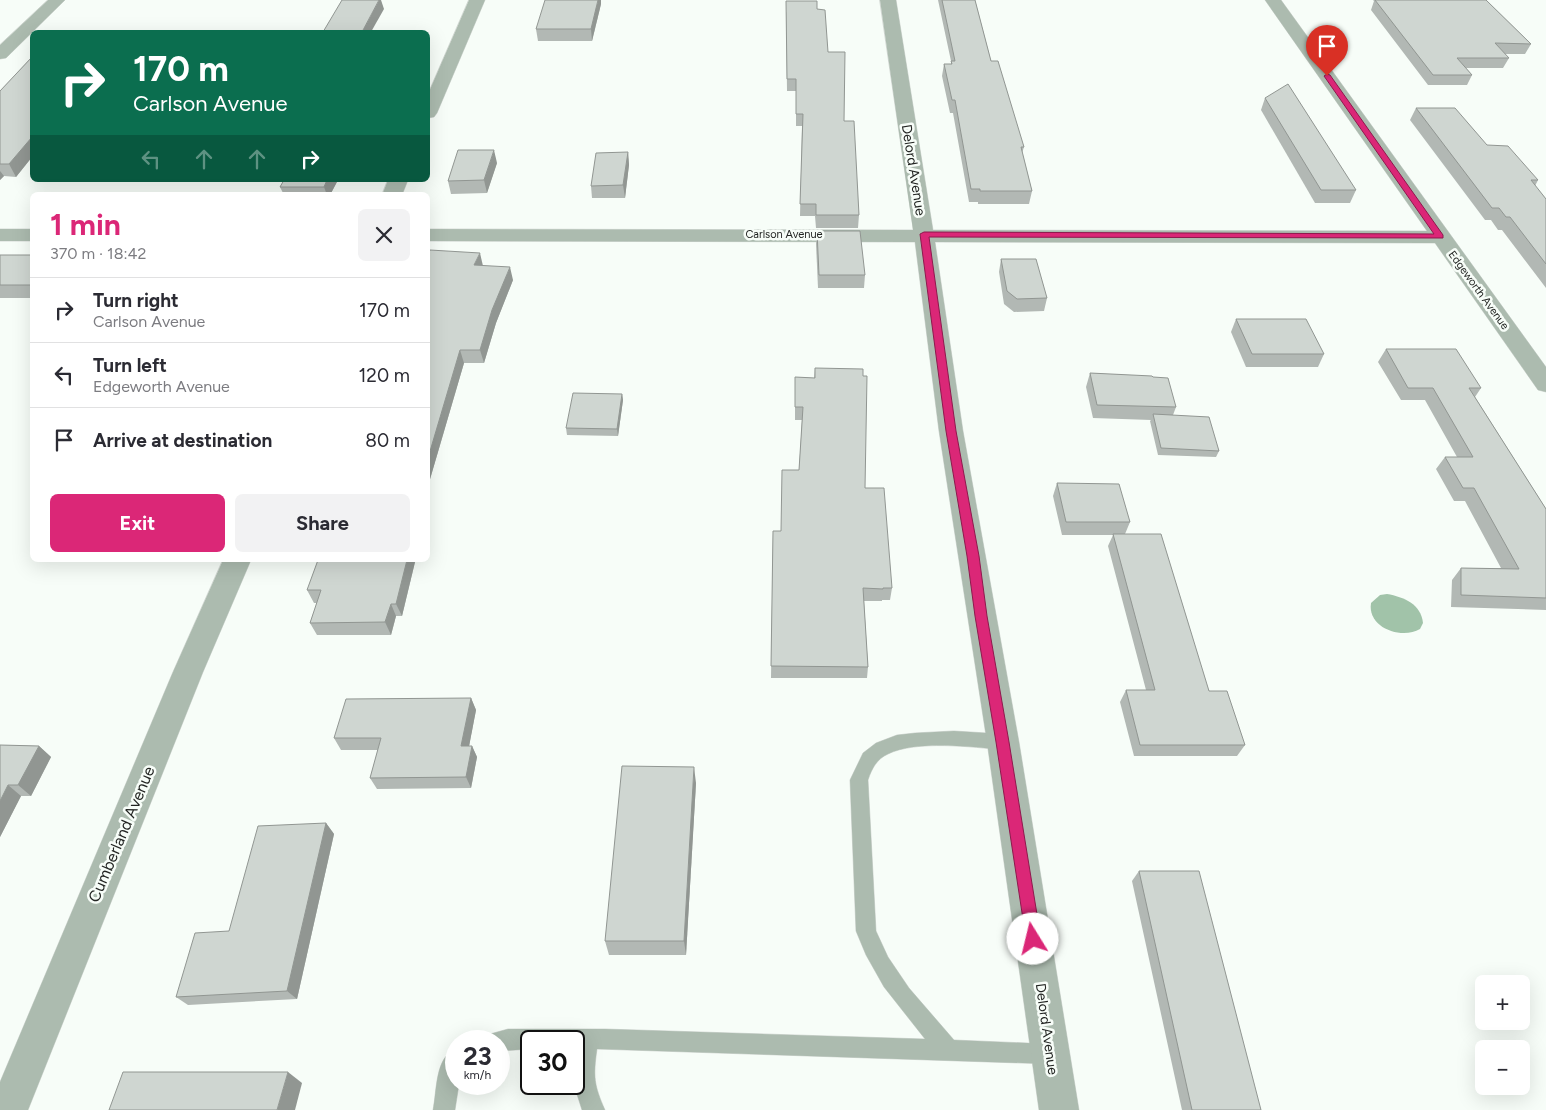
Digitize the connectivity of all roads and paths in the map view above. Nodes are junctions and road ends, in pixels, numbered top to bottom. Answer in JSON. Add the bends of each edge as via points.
{"nodes":[{"id":1,"x":57,"y":0,"type":"edge"},
{"id":2,"x":477,"y":0,"type":"edge"},
{"id":3,"x":888,"y":0,"type":"edge"},
{"id":4,"x":1274,"y":0,"type":"edge"},
{"id":5,"x":0,"y":54,"type":"edge"},
{"id":6,"x":430,"y":108,"type":"edge"},
{"id":7,"x":924,"y":234,"type":"junction"},
{"id":8,"x":0,"y":235,"type":"edge"},
{"id":9,"x":30,"y":235,"type":"edge"},
{"id":10,"x":430,"y":235,"type":"edge"},
{"id":11,"x":1440,"y":237,"type":"junction"},
{"id":12,"x":1546,"y":384,"type":"edge"},
{"id":13,"x":235,"y":562,"type":"edge"},
{"id":14,"x":1003,"y":742,"type":"junction"},
{"id":15,"x":510,"y":1039,"type":"edge"},
{"id":16,"x":588,"y":1039,"type":"junction"},
{"id":17,"x":950,"y":1051,"type":"junction"},
{"id":18,"x":1050,"y":1054,"type":"junction"},
{"id":19,"x":447,"y":1095,"type":"edge"},
{"id":20,"x":8,"y":1110,"type":"edge"},
{"id":21,"x":444,"y":1110,"type":"edge"},
{"id":22,"x":594,"y":1110,"type":"edge"},
{"id":23,"x":1059,"y":1110,"type":"edge"}],
"edges":[{"from":1,"to":5,"type":"street"},
{"from":2,"to":6,"type":"street"},
{"from":3,"to":7,"type":"street","name":"Delord Avenue"},
{"from":4,"to":11,"type":"street","name":"Edgeworth Avenue"},
{"from":7,"to":10,"type":"street","name":"Carlson Avenue"},
{"from":7,"to":11,"type":"street","name":"Carlson Avenue"},
{"from":7,"to":14,"type":"street","name":"Delord Avenue","via":[[951,431]]},
{"from":8,"to":9,"type":"street"},
{"from":11,"to":12,"type":"street","name":"Edgeworth Avenue"},
{"from":13,"to":20,"type":"street","name":"Cumberland Avenue"},
{"from":14,"to":17,"type":"lane","via":[[939,739],[895,743],[872,755],[863,766],[859,780],[866,931],[870,944],[909,1006]]},
{"from":14,"to":18,"type":"street","name":"Delord Avenue"},
{"from":15,"to":16,"type":"lane"},
{"from":16,"to":17,"type":"lane"},
{"from":16,"to":22,"type":"lane","via":[[584,1077]]},
{"from":17,"to":18,"type":"lane"},
{"from":18,"to":23,"type":"street","name":"Delord Avenue"},
{"from":19,"to":21,"type":"lane"}]}
